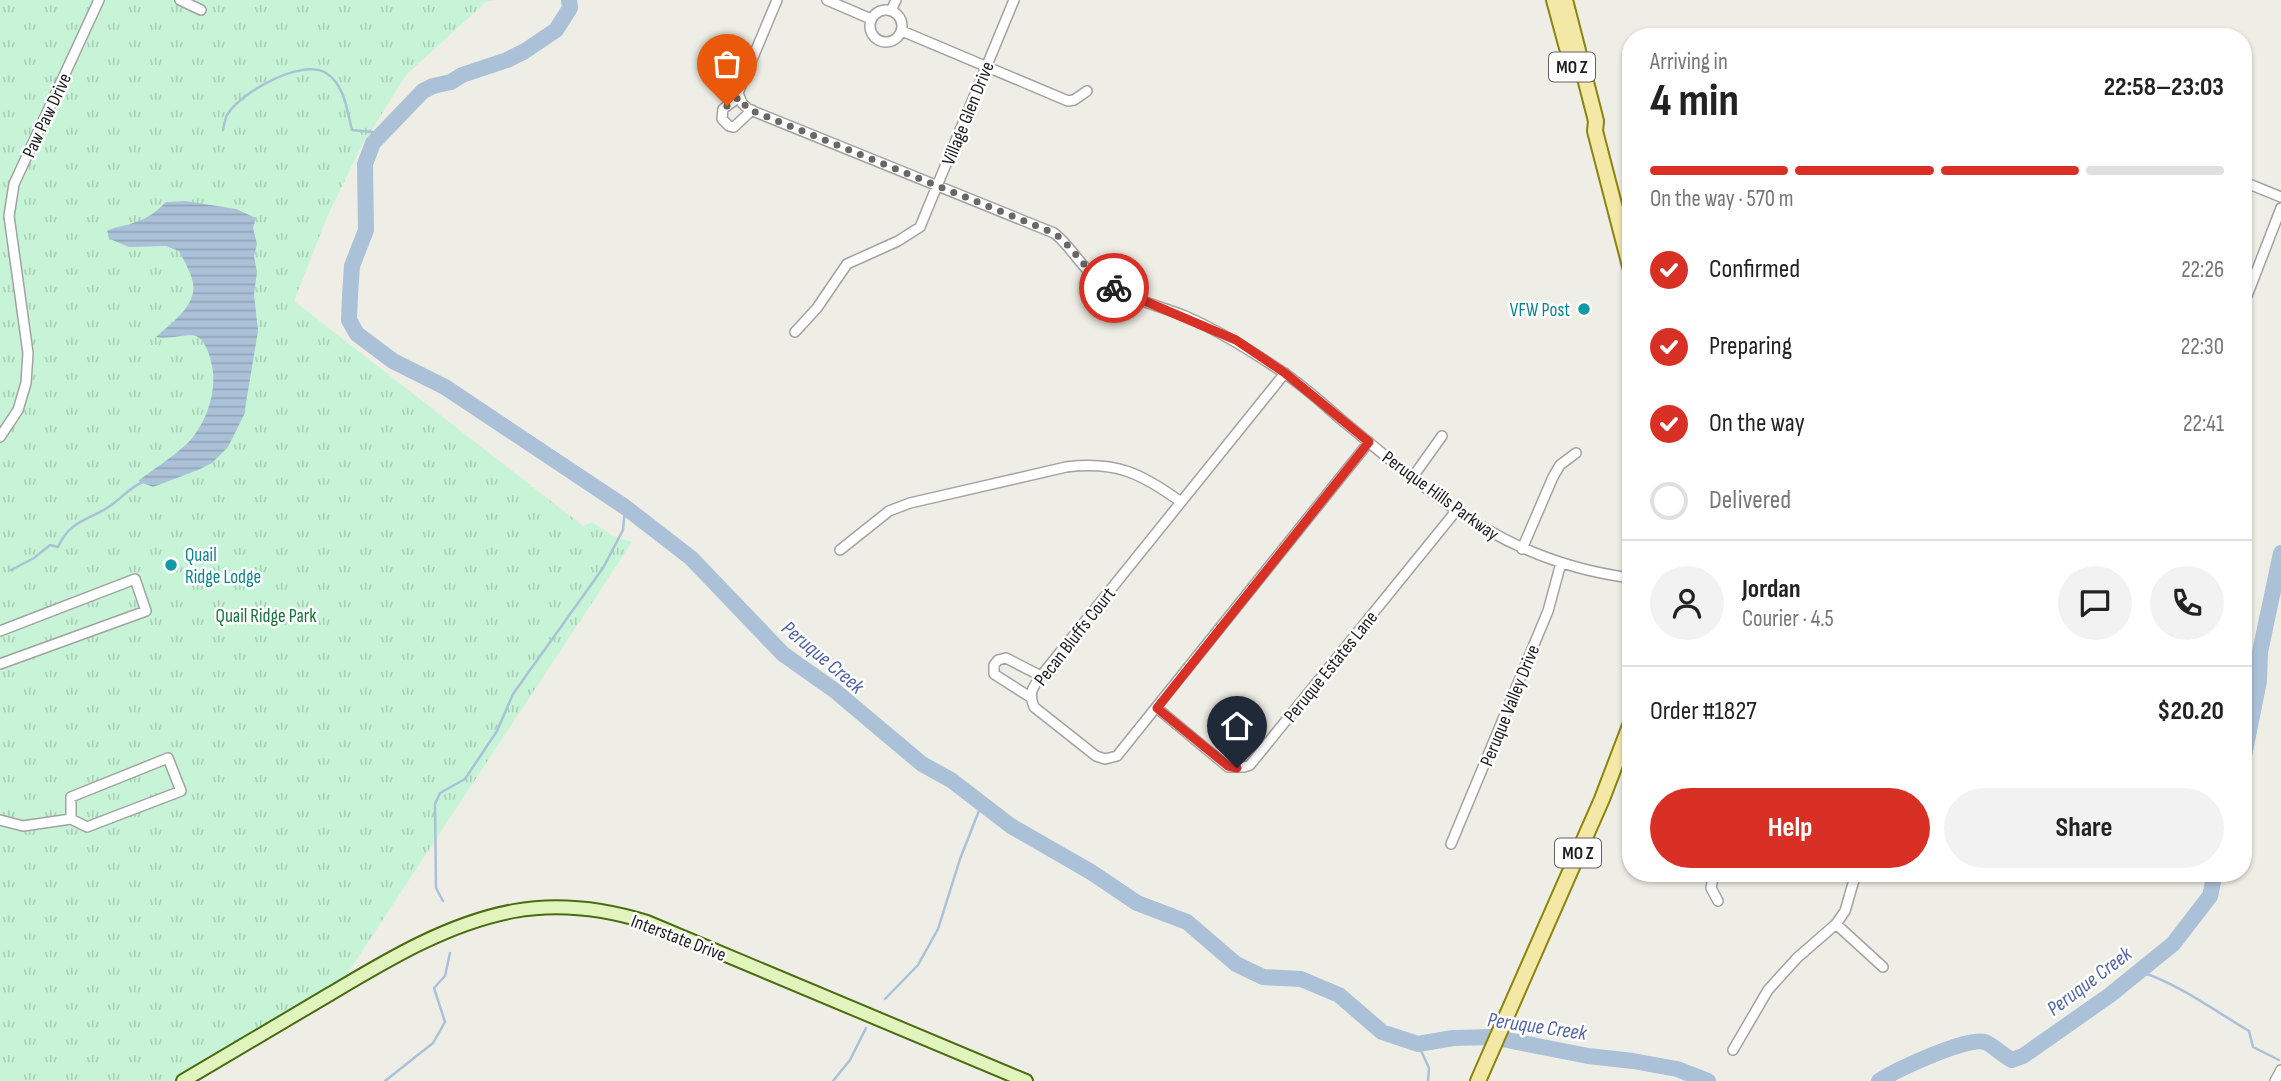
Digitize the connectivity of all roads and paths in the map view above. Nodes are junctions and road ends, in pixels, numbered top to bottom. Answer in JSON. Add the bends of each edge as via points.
{"nodes":[{"id":1,"x":99,"y":0,"type":"edge"},
{"id":2,"x":180,"y":0,"type":"edge"},
{"id":3,"x":777,"y":0,"type":"edge"},
{"id":4,"x":827,"y":0,"type":"edge"},
{"id":5,"x":896,"y":0,"type":"edge"},
{"id":6,"x":1014,"y":0,"type":"edge"},
{"id":7,"x":1554,"y":0,"type":"edge"},
{"id":8,"x":1565,"y":0,"type":"edge"},
{"id":9,"x":201,"y":10,"type":"dead end"},
{"id":10,"x":891,"y":11,"type":"junction"},
{"id":11,"x":871,"y":19,"type":"junction"},
{"id":12,"x":902,"y":31,"type":"junction"},
{"id":13,"x":985,"y":67,"type":"junction"},
{"id":14,"x":1087,"y":91,"type":"dead end"},
{"id":15,"x":740,"y":100,"type":"junction"},
{"id":16,"x":752,"y":110,"type":"junction"},
{"id":17,"x":1595,"y":131,"type":"junction"},
{"id":18,"x":937,"y":185,"type":"junction"},
{"id":19,"x":2252,"y":185,"type":"edge"},
{"id":20,"x":2281,"y":197,"type":"edge"},
{"id":21,"x":2281,"y":208,"type":"edge"},
{"id":22,"x":1622,"y":235,"type":"edge"},
{"id":23,"x":2252,"y":283,"type":"edge"},
{"id":24,"x":795,"y":332,"type":"dead end"},
{"id":25,"x":1285,"y":373,"type":"junction"},
{"id":26,"x":1442,"y":436,"type":"dead end"},
{"id":27,"x":0,"y":437,"type":"edge"},
{"id":28,"x":1369,"y":442,"type":"junction"},
{"id":29,"x":1576,"y":453,"type":"dead end"},
{"id":30,"x":1412,"y":478,"type":"junction"},
{"id":31,"x":1181,"y":502,"type":"junction"},
{"id":32,"x":1456,"y":511,"type":"junction"},
{"id":33,"x":1522,"y":549,"type":"junction"},
{"id":34,"x":839,"y":550,"type":"dead end"},
{"id":35,"x":1561,"y":563,"type":"junction"},
{"id":36,"x":1622,"y":576,"type":"edge"},
{"id":37,"x":0,"y":631,"type":"edge"},
{"id":38,"x":0,"y":664,"type":"edge"},
{"id":39,"x":1041,"y":676,"type":"junction"},
{"id":40,"x":1030,"y":697,"type":"junction"},
{"id":41,"x":1157,"y":708,"type":"junction"},
{"id":42,"x":1622,"y":747,"type":"edge"},
{"id":43,"x":71,"y":819,"type":"junction"},
{"id":44,"x":0,"y":820,"type":"edge"},
{"id":45,"x":1451,"y":844,"type":"dead end"},
{"id":46,"x":1712,"y":882,"type":"edge"},
{"id":47,"x":1853,"y":882,"type":"edge"},
{"id":48,"x":1718,"y":901,"type":"dead end"},
{"id":49,"x":1836,"y":924,"type":"junction"},
{"id":50,"x":1883,"y":967,"type":"dead end"},
{"id":51,"x":1733,"y":1050,"type":"dead end"},
{"id":52,"x":2281,"y":1070,"type":"edge"},
{"id":53,"x":183,"y":1081,"type":"edge"},
{"id":54,"x":1026,"y":1081,"type":"edge"},
{"id":55,"x":1478,"y":1081,"type":"edge"},
{"id":56,"x":2275,"y":1081,"type":"edge"}],
"edges":[{"from":1,"to":27,"type":"street","name":"Paw Paw Drive","via":[[11,201],[9,216],[28,353],[18,410]]},
{"from":2,"to":9,"type":"street"},
{"from":3,"to":15,"type":"street","via":[[738,93]]},
{"from":4,"to":11,"type":"street"},
{"from":5,"to":10,"type":"street"},
{"from":6,"to":13,"type":"street","name":"Village Glen Drive"},
{"from":7,"to":17,"type":"main road","number":"MO Z","via":[[1586,122]]},
{"from":8,"to":17,"type":"main road","number":"MO Z"},
{"from":10,"to":11,"type":"street","via":[[883,10]]},
{"from":10,"to":12,"type":"street","via":[[902,23]]},
{"from":11,"to":12,"type":"street","via":[[874,39],[884,43],[895,40]]},
{"from":12,"to":13,"type":"street"},
{"from":13,"to":14,"type":"street","via":[[1068,101]]},
{"from":13,"to":18,"type":"street","name":"Village Glen Drive"},
{"from":15,"to":16,"type":"street","name":"Peruque Hills Parkway"},
{"from":15,"to":16,"type":"street","via":[[723,109],[722,119],[729,126],[734,127]]},
{"from":16,"to":18,"type":"street","name":"Peruque Hills Parkway"},
{"from":17,"to":22,"type":"main road","number":"MO Z"},
{"from":18,"to":24,"type":"street","name":"Village Glen Drive","via":[[920,227],[847,264]]},
{"from":18,"to":25,"type":"street","name":"Peruque Hills Parkway","via":[[1054,233],[1098,280],[1236,340]]},
{"from":19,"to":20,"type":"street"},
{"from":21,"to":23,"type":"street"},
{"from":25,"to":28,"type":"street","name":"Peruque Hills Parkway"},
{"from":25,"to":31,"type":"street","name":"Pecan Bluffs Court"},
{"from":26,"to":30,"type":"street"},
{"from":28,"to":30,"type":"street","name":"Peruque Hills Parkway"},
{"from":28,"to":41,"type":"street","name":"Pecan Bluffs Court"},
{"from":29,"to":33,"type":"street","via":[[1553,477]]},
{"from":30,"to":32,"type":"street","name":"Peruque Hills Parkway"},
{"from":31,"to":34,"type":"street","via":[[1153,482],[1119,468],[1066,467],[910,503],[889,511]]},
{"from":31,"to":39,"type":"street","name":"Pecan Bluffs Court"},
{"from":32,"to":33,"type":"street","name":"Peruque Hills Parkway"},
{"from":32,"to":41,"type":"street","name":"Peruque Estates Lane","via":[[1250,765],[1228,766]]},
{"from":33,"to":35,"type":"street","name":"Peruque Hills Parkway"},
{"from":35,"to":36,"type":"street","name":"Peruque Hills Parkway"},
{"from":35,"to":45,"type":"street","name":"Peruque Valley Drive","via":[[1548,611]]},
{"from":37,"to":38,"type":"street","via":[[135,579],[146,611]]},
{"from":39,"to":40,"type":"street","name":"Pecan Bluffs Court"},
{"from":39,"to":40,"type":"street","via":[[1006,658],[993,665],[994,674]]},
{"from":40,"to":41,"type":"street","name":"Pecan Bluffs Court","via":[[1034,707],[1105,759],[1117,756]]},
{"from":42,"to":55,"type":"main road","number":"MO Z"},
{"from":43,"to":43,"type":"street","via":[[87,827],[181,791],[168,758],[71,797]]},
{"from":43,"to":44,"type":"street","via":[[23,826]]},
{"from":46,"to":48,"type":"street"},
{"from":47,"to":49,"type":"street"},
{"from":49,"to":50,"type":"street"},
{"from":49,"to":51,"type":"street","via":[[1768,990]]},
{"from":52,"to":56,"type":"street"},
{"from":53,"to":54,"type":"main road","name":"Interstate Drive","via":[[377,967],[441,935],[515,911],[571,908],[647,922]]}]}
